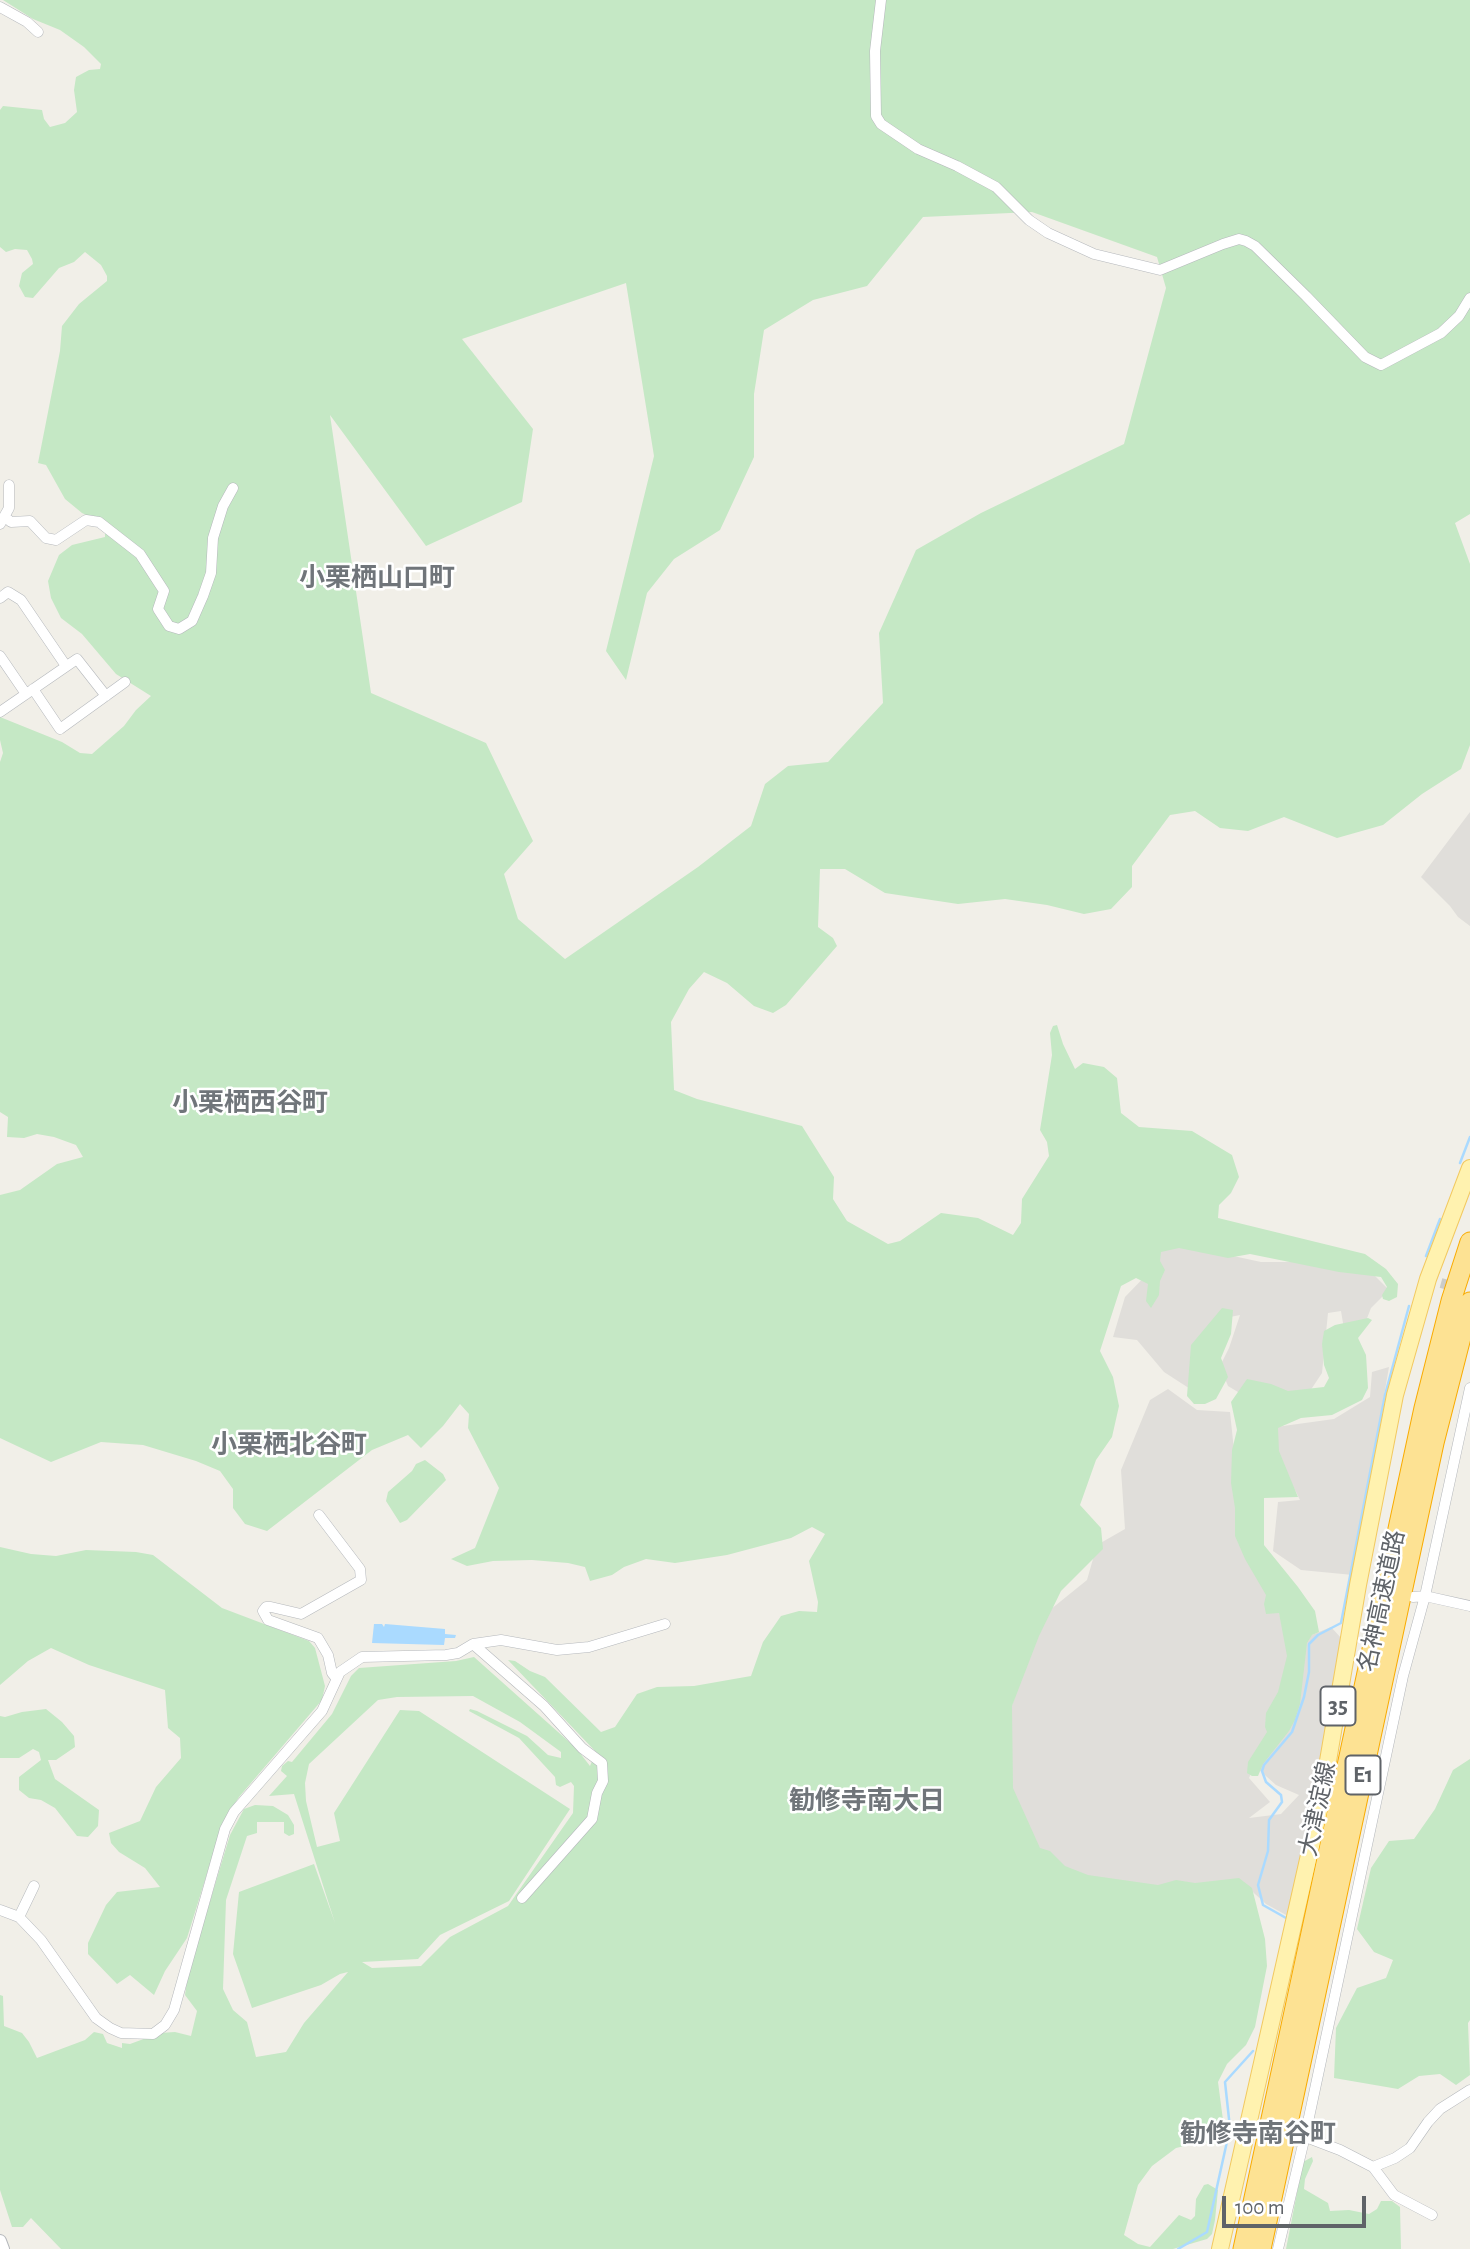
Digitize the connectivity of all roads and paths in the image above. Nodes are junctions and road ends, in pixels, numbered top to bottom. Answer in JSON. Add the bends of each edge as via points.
{"nodes":[{"id":1,"x":881,"y":0,"type":"edge"},
{"id":2,"x":0,"y":7,"type":"edge"},
{"id":3,"x":38,"y":32,"type":"dead end"},
{"id":4,"x":1470,"y":298,"type":"edge"},
{"id":5,"x":9,"y":485,"type":"dead end"},
{"id":6,"x":233,"y":488,"type":"dead end"},
{"id":7,"x":3,"y":521,"type":"edge"},
{"id":8,"x":0,"y":598,"type":"edge"},
{"id":9,"x":0,"y":656,"type":"edge"},
{"id":10,"x":66,"y":666,"type":"junction"},
{"id":11,"x":125,"y":682,"type":"dead end"},
{"id":12,"x":30,"y":691,"type":"junction"},
{"id":13,"x":106,"y":696,"type":"junction"},
{"id":14,"x":0,"y":712,"type":"edge"},
{"id":15,"x":1470,"y":1168,"type":"edge"},
{"id":16,"x":1470,"y":1242,"type":"edge"},
{"id":17,"x":1470,"y":1302,"type":"edge"},
{"id":18,"x":1470,"y":1388,"type":"edge"},
{"id":19,"x":1468,"y":1404,"type":"edge"},
{"id":20,"x":319,"y":1515,"type":"dead end"},
{"id":21,"x":1425,"y":1596,"type":"junction"},
{"id":22,"x":1413,"y":1597,"type":"dead end"},
{"id":23,"x":1470,"y":1606,"type":"edge"},
{"id":24,"x":665,"y":1624,"type":"dead end"},
{"id":25,"x":474,"y":1644,"type":"junction"},
{"id":26,"x":337,"y":1678,"type":"junction"},
{"id":27,"x":34,"y":1886,"type":"dead end"},
{"id":28,"x":522,"y":1898,"type":"dead end"},
{"id":29,"x":0,"y":1910,"type":"edge"},
{"id":30,"x":19,"y":1917,"type":"junction"},
{"id":31,"x":1470,"y":2090,"type":"edge"},
{"id":32,"x":1302,"y":2135,"type":"junction"},
{"id":33,"x":1373,"y":2167,"type":"junction"},
{"id":34,"x":1432,"y":2215,"type":"dead end"},
{"id":35,"x":0,"y":2241,"type":"edge"},
{"id":36,"x":3,"y":2249,"type":"edge"},
{"id":37,"x":1220,"y":2249,"type":"edge"},
{"id":38,"x":1243,"y":2249,"type":"edge"},
{"id":39,"x":1261,"y":2249,"type":"edge"},
{"id":40,"x":1278,"y":2249,"type":"edge"}],
"edges":[{"from":1,"to":4,"type":"street","via":[[875,51],[876,116],[881,124],[918,149],[996,187],[1048,233],[1094,254],[1160,271],[1223,244],[1246,241],[1365,357],[1381,365],[1441,334],[1460,316]]},
{"from":2,"to":3,"type":"street"},
{"from":5,"to":7,"type":"street","via":[[9,508]]},
{"from":6,"to":7,"type":"street","via":[[214,538],[211,573],[203,596],[192,621],[179,629],[169,626],[158,609],[164,592],[140,554],[99,522],[86,520],[56,540],[46,538],[30,521]]},
{"from":8,"to":10,"type":"street","via":[[8,592],[21,600]]},
{"from":9,"to":12,"type":"street"},
{"from":10,"to":12,"type":"street"},
{"from":10,"to":13,"type":"street","via":[[77,659]]},
{"from":11,"to":13,"type":"street"},
{"from":12,"to":13,"type":"street","via":[[60,729]]},
{"from":12,"to":14,"type":"street"},
{"from":15,"to":37,"type":"main road","name":"大津淀線","number":"35","via":[[1395,1395],[1321,1802]]},
{"from":16,"to":38,"type":"highway","name":"名神高速道路","number":"E1","via":[[1421,1422]]},
{"from":17,"to":39,"type":"highway","name":"名神高速道路","number":"E1","via":[[1434,1443]]},
{"from":18,"to":19,"type":"street"},
{"from":19,"to":21,"type":"street"},
{"from":20,"to":26,"type":"street","via":[[360,1569],[361,1580],[301,1614],[271,1607],[263,1611],[268,1620],[318,1639]]},
{"from":21,"to":22,"type":"street"},
{"from":21,"to":23,"type":"street"},
{"from":21,"to":32,"type":"street","via":[[1403,1676]]},
{"from":24,"to":25,"type":"street","via":[[589,1647],[557,1650],[501,1640]]},
{"from":25,"to":26,"type":"street","via":[[446,1655],[362,1657]]},
{"from":25,"to":28,"type":"street","via":[[602,1763],[603,1781],[592,1819]]},
{"from":26,"to":30,"type":"street","via":[[322,1711],[234,1812],[225,1829],[174,2010],[165,2025],[153,2034],[121,2033],[96,2018],[41,1940]]},
{"from":27,"to":30,"type":"street"},
{"from":29,"to":30,"type":"street"},
{"from":31,"to":33,"type":"street","via":[[1440,2109],[1410,2148]]},
{"from":32,"to":33,"type":"street"},
{"from":32,"to":40,"type":"street"},
{"from":33,"to":34,"type":"street","via":[[1394,2195]]},
{"from":35,"to":36,"type":"street"}]}
